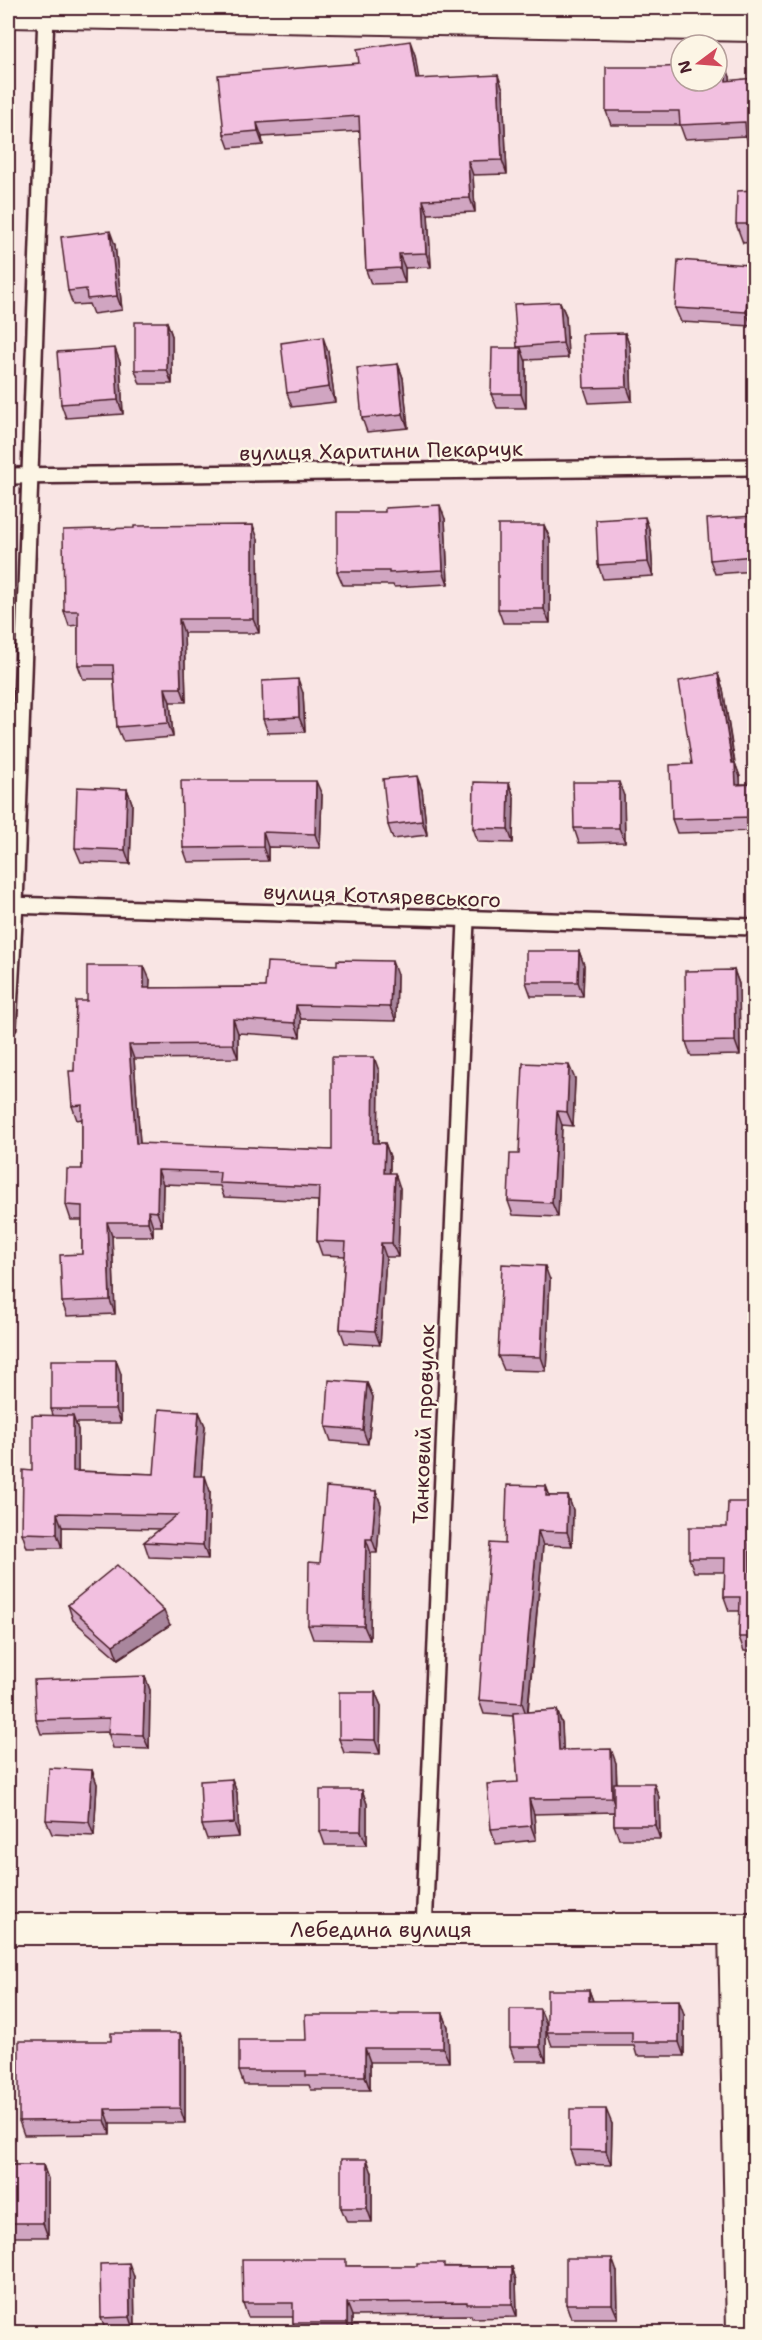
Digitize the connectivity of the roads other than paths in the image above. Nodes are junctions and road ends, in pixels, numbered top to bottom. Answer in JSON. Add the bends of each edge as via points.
{"nodes":[{"id":1,"x":8,"y":12,"type":"edge"},
{"id":2,"x":46,"y":13,"type":"junction"},
{"id":3,"x":754,"y":26,"type":"edge"},
{"id":4,"x":754,"y":467,"type":"edge"},
{"id":5,"x":8,"y":477,"type":"edge"},
{"id":6,"x":31,"y":477,"type":"junction"},
{"id":7,"x":11,"y":905,"type":"edge"},
{"id":8,"x":466,"y":920,"type":"junction"},
{"id":9,"x":754,"y":927,"type":"edge"},
{"id":10,"x":8,"y":1027,"type":"edge"},
{"id":11,"x":8,"y":1929,"type":"edge"},
{"id":12,"x":744,"y":1929,"type":"edge"},
{"id":13,"x":424,"y":1930,"type":"junction"},
{"id":14,"x":742,"y":2332,"type":"edge"}],
"edges":[{"from":1,"to":2,"type":"street"},
{"from":2,"to":3,"type":"street"},
{"from":2,"to":6,"type":"lane"},
{"from":4,"to":6,"type":"lane","name":"вулиця Харитини Пекарчук"},
{"from":5,"to":6,"type":"lane","name":"вулиця Харитини Пекарчук"},
{"from":6,"to":7,"type":"lane"},
{"from":7,"to":8,"type":"lane","name":"вулиця Котляревського"},
{"from":7,"to":10,"type":"lane"},
{"from":8,"to":9,"type":"lane","name":"вулиця Котляревського"},
{"from":8,"to":13,"type":"lane","name":"Танковий провулок"},
{"from":11,"to":13,"type":"street","name":"Лебедина вулиця"},
{"from":12,"to":13,"type":"street","name":"Лебедина вулиця"},
{"from":12,"to":14,"type":"street"}]}
